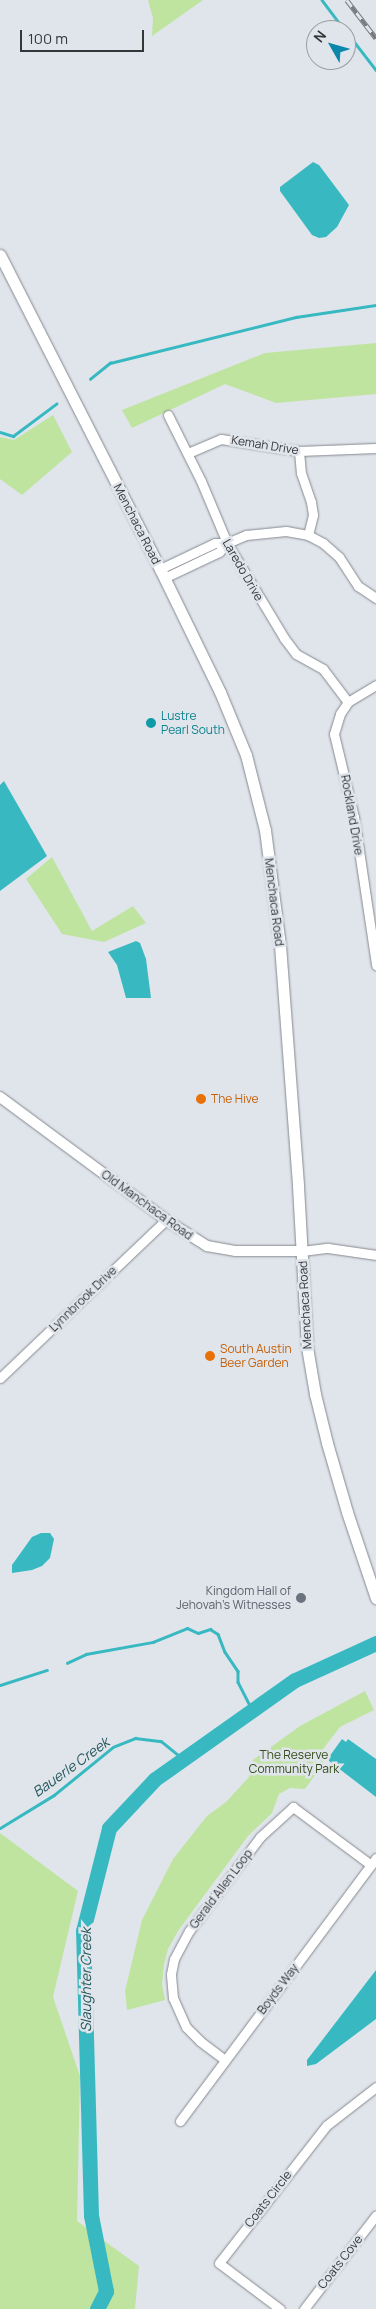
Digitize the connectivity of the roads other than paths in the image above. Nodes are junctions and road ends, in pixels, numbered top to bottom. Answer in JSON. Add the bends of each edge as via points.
{"nodes":[{"id":1,"x":0,"y":255,"type":"edge"},
{"id":2,"x":168,"y":415,"type":"dead end"},
{"id":3,"x":376,"y":448,"type":"edge"},
{"id":4,"x":299,"y":451,"type":"junction"},
{"id":5,"x":188,"y":453,"type":"junction"},
{"id":6,"x":308,"y":535,"type":"junction"},
{"id":7,"x":227,"y":543,"type":"junction"},
{"id":8,"x":162,"y":573,"type":"junction"},
{"id":9,"x":376,"y":598,"type":"edge"},
{"id":10,"x":376,"y":685,"type":"edge"},
{"id":11,"x":348,"y":702,"type":"junction"},
{"id":12,"x":372,"y":911,"type":"edge"},
{"id":13,"x":376,"y":965,"type":"edge"},
{"id":14,"x":0,"y":1097,"type":"edge"},
{"id":15,"x":166,"y":1220,"type":"junction"},
{"id":16,"x":302,"y":1251,"type":"junction"},
{"id":17,"x":376,"y":1255,"type":"edge"},
{"id":18,"x":0,"y":1378,"type":"edge"},
{"id":19,"x":374,"y":1593,"type":"edge"},
{"id":20,"x":374,"y":1861,"type":"edge"},
{"id":21,"x":226,"y":2060,"type":"junction"},
{"id":22,"x":376,"y":2087,"type":"edge"},
{"id":23,"x":180,"y":2120,"type":"dead end"},
{"id":24,"x":376,"y":2216,"type":"edge"},
{"id":25,"x":280,"y":2309,"type":"edge"},
{"id":26,"x":304,"y":2309,"type":"edge"}],
"edges":[{"from":1,"to":8,"type":"main road","name":"Menchaca Road"},
{"from":2,"to":5,"type":"street","name":"Laredo Drive"},
{"from":3,"to":4,"type":"street","name":"Kemah Drive"},
{"from":4,"to":5,"type":"street","name":"Kemah Drive","via":[[221,439]]},
{"from":4,"to":6,"type":"street","via":[[301,473],[313,515]]},
{"from":5,"to":7,"type":"street","name":"Laredo Drive"},
{"from":6,"to":7,"type":"street","via":[[272,531],[246,535]]},
{"from":6,"to":9,"type":"street","via":[[334,552],[358,586]]},
{"from":7,"to":8,"type":"street","via":[[215,543]]},
{"from":7,"to":11,"type":"street","name":"Laredo Drive","via":[[288,645],[301,657],[323,669]]},
{"from":8,"to":16,"type":"main road","name":"Menchaca Road","via":[[246,754],[261,809],[280,945]]},
{"from":10,"to":11,"type":"street"},
{"from":11,"to":12,"type":"street","name":"Rockland Drive","via":[[340,714],[334,734],[350,792]]},
{"from":12,"to":13,"type":"street","name":"Rockland Drive"},
{"from":14,"to":15,"type":"street","name":"Old Manchaca Road"},
{"from":15,"to":16,"type":"street","name":"Old Manchaca Road","via":[[194,1239],[221,1250]]},
{"from":15,"to":18,"type":"street","name":"Lynnbrook Drive"},
{"from":16,"to":17,"type":"street","name":"Old Manchaca Road","via":[[328,1248]]},
{"from":16,"to":19,"type":"main road","name":"Menchaca Road","via":[[306,1347],[315,1394],[347,1512]]},
{"from":20,"to":21,"type":"street","name":"Boyds Way"},
{"from":20,"to":21,"type":"street","name":"Gerald Allen Loop","via":[[293,1807],[260,1838],[189,1931],[174,1959],[171,1974],[173,1998],[186,2026]]},
{"from":21,"to":23,"type":"street","name":"Boyds Way"},
{"from":22,"to":25,"type":"street","name":"Coats Circle","via":[[327,2126],[219,2263]]},
{"from":24,"to":26,"type":"street","name":"Coats Cove"}]}
